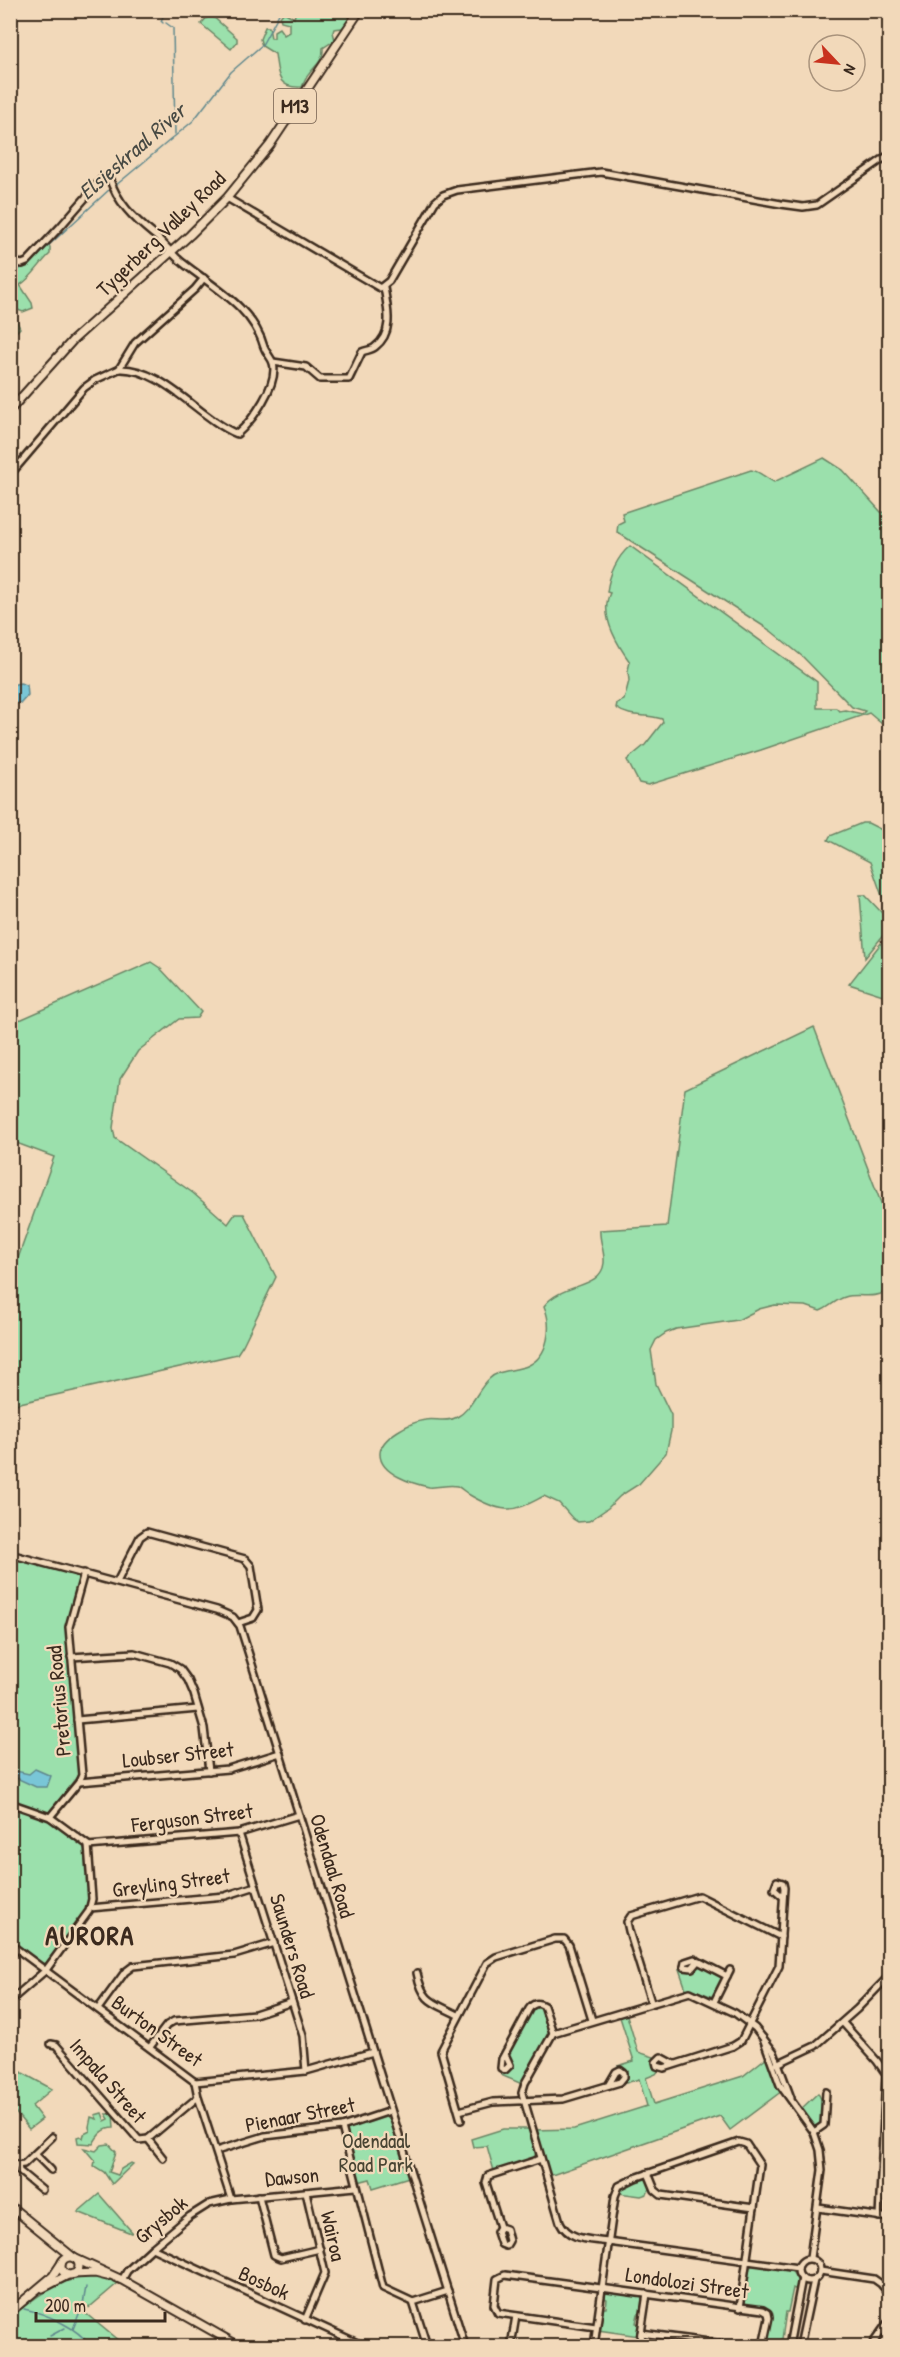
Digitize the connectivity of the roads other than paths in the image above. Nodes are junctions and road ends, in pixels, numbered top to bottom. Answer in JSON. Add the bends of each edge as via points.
{"nodes":[{"id":1,"x":360,"y":10,"type":"edge"},
{"id":2,"x":890,"y":154,"type":"edge"},
{"id":3,"x":227,"y":198,"type":"junction"},
{"id":4,"x":172,"y":252,"type":"junction"},
{"id":5,"x":10,"y":261,"type":"edge"},
{"id":6,"x":204,"y":278,"type":"junction"},
{"id":7,"x":384,"y":287,"type":"junction"},
{"id":8,"x":127,"y":356,"type":"junction"},
{"id":9,"x":273,"y":362,"type":"junction"},
{"id":10,"x":118,"y":369,"type":"junction"},
{"id":11,"x":135,"y":369,"type":"junction"},
{"id":12,"x":10,"y":410,"type":"edge"},
{"id":13,"x":10,"y":475,"type":"edge"},
{"id":14,"x":10,"y":1554,"type":"edge"},
{"id":15,"x":84,"y":1573,"type":"junction"},
{"id":16,"x":117,"y":1582,"type":"junction"},
{"id":17,"x":238,"y":1623,"type":"junction"},
{"id":18,"x":71,"y":1658,"type":"junction"},
{"id":19,"x":198,"y":1709,"type":"junction"},
{"id":20,"x":77,"y":1720,"type":"junction"},
{"id":21,"x":280,"y":1753,"type":"junction"},
{"id":22,"x":209,"y":1771,"type":"junction"},
{"id":23,"x":79,"y":1782,"type":"junction"},
{"id":24,"x":10,"y":1803,"type":"edge"},
{"id":25,"x":299,"y":1815,"type":"junction"},
{"id":26,"x":50,"y":1816,"type":"junction"},
{"id":27,"x":239,"y":1833,"type":"junction"},
{"id":28,"x":88,"y":1846,"type":"junction"},
{"id":29,"x":256,"y":1886,"type":"junction"},
{"id":30,"x":783,"y":1897,"type":"dead end"},
{"id":31,"x":90,"y":1908,"type":"junction"},
{"id":32,"x":781,"y":1936,"type":"junction"},
{"id":33,"x":274,"y":1943,"type":"junction"},
{"id":34,"x":10,"y":1944,"type":"edge"},
{"id":35,"x":698,"y":1961,"type":"dead end"},
{"id":36,"x":46,"y":1970,"type":"junction"},
{"id":37,"x":417,"y":1973,"type":"dead end"},
{"id":38,"x":890,"y":1975,"type":"edge"},
{"id":39,"x":10,"y":2001,"type":"edge"},
{"id":40,"x":292,"y":2002,"type":"junction"},
{"id":41,"x":651,"y":2002,"type":"junction"},
{"id":42,"x":714,"y":2002,"type":"junction"},
{"id":43,"x":98,"y":2009,"type":"junction"},
{"id":44,"x":458,"y":2015,"type":"junction"},
{"id":45,"x":592,"y":2020,"type":"junction"},
{"id":46,"x":750,"y":2023,"type":"junction"},
{"id":47,"x":843,"y":2023,"type":"junction"},
{"id":48,"x":553,"y":2033,"type":"junction"},
{"id":49,"x":51,"y":2044,"type":"dead end"},
{"id":50,"x":150,"y":2047,"type":"junction"},
{"id":51,"x":373,"y":2052,"type":"junction"},
{"id":52,"x":505,"y":2054,"type":"dead end"},
{"id":53,"x":675,"y":2064,"type":"dead end"},
{"id":54,"x":776,"y":2064,"type":"junction"},
{"id":55,"x":306,"y":2071,"type":"junction"},
{"id":56,"x":195,"y":2082,"type":"junction"},
{"id":57,"x":609,"y":2084,"type":"dead end"},
{"id":58,"x":826,"y":2092,"type":"dead end"},
{"id":59,"x":198,"y":2097,"type":"junction"},
{"id":60,"x":523,"y":2100,"type":"junction"},
{"id":61,"x":390,"y":2111,"type":"junction"},
{"id":62,"x":459,"y":2111,"type":"junction"},
{"id":63,"x":461,"y":2120,"type":"dead end"},
{"id":64,"x":342,"y":2127,"type":"junction"},
{"id":65,"x":814,"y":2132,"type":"junction"},
{"id":66,"x":52,"y":2137,"type":"dead end"},
{"id":67,"x":145,"y":2140,"type":"junction"},
{"id":68,"x":216,"y":2151,"type":"junction"},
{"id":69,"x":35,"y":2154,"type":"junction"},
{"id":70,"x":164,"y":2158,"type":"dead end"},
{"id":71,"x":541,"y":2158,"type":"junction"},
{"id":72,"x":10,"y":2161,"type":"edge"},
{"id":73,"x":18,"y":2165,"type":"junction"},
{"id":74,"x":51,"y":2170,"type":"dead end"},
{"id":75,"x":648,"y":2174,"type":"junction"},
{"id":76,"x":356,"y":2187,"type":"junction"},
{"id":77,"x":42,"y":2190,"type":"dead end"},
{"id":78,"x":306,"y":2192,"type":"junction"},
{"id":79,"x":259,"y":2196,"type":"junction"},
{"id":80,"x":231,"y":2199,"type":"junction"},
{"id":81,"x":10,"y":2206,"type":"edge"},
{"id":82,"x":754,"y":2208,"type":"junction"},
{"id":83,"x":818,"y":2208,"type":"junction"},
{"id":84,"x":879,"y":2217,"type":"junction"},
{"id":85,"x":890,"y":2218,"type":"edge"},
{"id":86,"x":500,"y":2227,"type":"dead end"},
{"id":87,"x":53,"y":2241,"type":"junction"},
{"id":88,"x":608,"y":2242,"type":"junction"},
{"id":89,"x":152,"y":2248,"type":"junction"},
{"id":90,"x":320,"y":2249,"type":"junction"},
{"id":91,"x":75,"y":2258,"type":"junction"},
{"id":92,"x":810,"y":2258,"type":"junction"},
{"id":93,"x":747,"y":2261,"type":"junction"},
{"id":94,"x":62,"y":2263,"type":"junction"},
{"id":95,"x":798,"y":2268,"type":"junction"},
{"id":96,"x":820,"y":2271,"type":"junction"},
{"id":97,"x":71,"y":2274,"type":"junction"},
{"id":98,"x":802,"y":2278,"type":"junction"},
{"id":99,"x":118,"y":2279,"type":"junction"},
{"id":100,"x":813,"y":2280,"type":"junction"},
{"id":101,"x":602,"y":2288,"type":"junction"},
{"id":102,"x":448,"y":2291,"type":"junction"},
{"id":103,"x":33,"y":2293,"type":"junction"},
{"id":104,"x":647,"y":2294,"type":"junction"},
{"id":105,"x":890,"y":2295,"type":"edge"},
{"id":106,"x":10,"y":2299,"type":"edge"},
{"id":107,"x":413,"y":2302,"type":"junction"},
{"id":108,"x":17,"y":2306,"type":"junction"},
{"id":109,"x":740,"y":2308,"type":"junction"},
{"id":110,"x":10,"y":2312,"type":"edge"},
{"id":111,"x":516,"y":2316,"type":"junction"},
{"id":112,"x":305,"y":2320,"type":"junction"},
{"id":113,"x":890,"y":2320,"type":"edge"},
{"id":114,"x":885,"y":2325,"type":"junction"},
{"id":115,"x":208,"y":2327,"type":"junction"},
{"id":116,"x":596,"y":2327,"type":"junction"},
{"id":117,"x":641,"y":2333,"type":"junction"},
{"id":118,"x":889,"y":2341,"type":"edge"},
{"id":119,"x":239,"y":2346,"type":"edge"},
{"id":120,"x":247,"y":2346,"type":"edge"},
{"id":121,"x":364,"y":2346,"type":"edge"},
{"id":122,"x":427,"y":2346,"type":"edge"},
{"id":123,"x":465,"y":2346,"type":"edge"},
{"id":124,"x":511,"y":2346,"type":"edge"},
{"id":125,"x":594,"y":2346,"type":"edge"},
{"id":126,"x":639,"y":2346,"type":"edge"},
{"id":127,"x":739,"y":2346,"type":"edge"},
{"id":128,"x":763,"y":2346,"type":"edge"},
{"id":129,"x":789,"y":2346,"type":"edge"},
{"id":130,"x":800,"y":2346,"type":"edge"},
{"id":131,"x":871,"y":2346,"type":"edge"},
{"id":132,"x":883,"y":2346,"type":"edge"}],
"edges":[{"from":1,"to":3,"type":"main road","name":"Tygerberg Valley Road","number":"M13","via":[[270,145]]},
{"from":2,"to":7,"type":"street","via":[[810,207],[601,172],[456,190],[435,202]]},
{"from":3,"to":4,"type":"main road","name":"Tygerberg Valley Road","number":"M13"},
{"from":3,"to":7,"type":"street","via":[[375,286]]},
{"from":4,"to":5,"type":"street","via":[[131,216],[109,177],[101,180],[27,262]]},
{"from":4,"to":6,"type":"street"},
{"from":4,"to":12,"type":"main road","name":"Tygerberg Valley Road","number":"M13","via":[[73,340]]},
{"from":6,"to":8,"type":"street","via":[[135,343]]},
{"from":6,"to":9,"type":"street","via":[[229,296],[261,334]]},
{"from":7,"to":9,"type":"street","via":[[389,316],[386,333],[376,347],[362,352],[349,379],[320,379],[306,367]]},
{"from":8,"to":10,"type":"street"},
{"from":8,"to":11,"type":"street"},
{"from":9,"to":11,"type":"street","via":[[272,384],[237,434],[155,378]]},
{"from":10,"to":11,"type":"street"},
{"from":10,"to":13,"type":"street","via":[[84,388]]},
{"from":14,"to":15,"type":"street"},
{"from":15,"to":16,"type":"street"},
{"from":15,"to":18,"type":"street","name":"Pretorius Road","via":[[69,1627]]},
{"from":16,"to":17,"type":"street","via":[[217,1610]]},
{"from":16,"to":17,"type":"street","via":[[140,1537],[147,1532],[245,1559],[251,1566],[258,1610],[253,1618]]},
{"from":17,"to":21,"type":"street","name":"Odendaal Road"},
{"from":18,"to":19,"type":"street","via":[[128,1653],[170,1664],[188,1680]]},
{"from":18,"to":20,"type":"street","name":"Pretorius Road"},
{"from":19,"to":20,"type":"street"},
{"from":19,"to":22,"type":"street"},
{"from":20,"to":23,"type":"street","name":"Pretorius Road","via":[[82,1771]]},
{"from":21,"to":22,"type":"street","name":"Loubser Street","via":[[234,1768]]},
{"from":21,"to":25,"type":"street","name":"Odendaal Road"},
{"from":22,"to":23,"type":"street","name":"Loubser Street"},
{"from":23,"to":26,"type":"street","name":"Pretorius Road"},
{"from":24,"to":26,"type":"street"},
{"from":25,"to":27,"type":"street","name":"Ferguson Street"},
{"from":25,"to":51,"type":"street","name":"Odendaal Road"},
{"from":26,"to":28,"type":"street"},
{"from":27,"to":28,"type":"street","name":"Ferguson Street"},
{"from":27,"to":29,"type":"street","name":"Saunders Road"},
{"from":28,"to":31,"type":"street"},
{"from":29,"to":31,"type":"street","name":"Greyling Street","via":[[225,1896]]},
{"from":29,"to":33,"type":"street","name":"Saunders Road"},
{"from":30,"to":32,"type":"street"},
{"from":31,"to":36,"type":"street"},
{"from":32,"to":41,"type":"street","via":[[699,1896],[631,1916],[628,1931]]},
{"from":32,"to":46,"type":"street","via":[[779,1966]]},
{"from":33,"to":40,"type":"street","name":"Saunders Road"},
{"from":33,"to":43,"type":"street","via":[[230,1956],[133,1965]]},
{"from":34,"to":36,"type":"street","name":"Burton Street"},
{"from":35,"to":42,"type":"street","via":[[729,1973]]},
{"from":36,"to":39,"type":"street"},
{"from":36,"to":43,"type":"street","name":"Burton Street"},
{"from":37,"to":44,"type":"street","via":[[425,1997]]},
{"from":38,"to":47,"type":"street"},
{"from":40,"to":50,"type":"street","via":[[255,2014],[172,2022]]},
{"from":40,"to":55,"type":"street","name":"Saunders Road","via":[[304,2044]]},
{"from":41,"to":42,"type":"street","via":[[687,1992]]},
{"from":41,"to":45,"type":"street"},
{"from":42,"to":46,"type":"street"},
{"from":43,"to":50,"type":"street","name":"Burton Street"},
{"from":44,"to":45,"type":"street","via":[[489,1960],[560,1938],[569,1945]]},
{"from":44,"to":62,"type":"street","via":[[441,2054]]},
{"from":45,"to":48,"type":"street"},
{"from":46,"to":53,"type":"street","via":[[741,2041],[733,2046]]},
{"from":46,"to":54,"type":"street","via":[[770,2045]]},
{"from":47,"to":54,"type":"street","via":[[809,2050]]},
{"from":47,"to":84,"type":"street","via":[[886,2074]]},
{"from":48,"to":52,"type":"street","via":[[544,2006],[533,2004]]},
{"from":48,"to":60,"type":"street","via":[[525,2083]]},
{"from":49,"to":67,"type":"street","name":"Impala Street","via":[[56,2045],[135,2137]]},
{"from":50,"to":56,"type":"street","name":"Burton Street"},
{"from":51,"to":55,"type":"street","name":"Burton Street"},
{"from":51,"to":61,"type":"street","name":"Odendaal Road"},
{"from":54,"to":65,"type":"street","via":[[791,2098]]},
{"from":55,"to":56,"type":"street","name":"Burton Street"},
{"from":56,"to":59,"type":"street"},
{"from":57,"to":60,"type":"street","via":[[562,2099]]},
{"from":58,"to":65,"type":"street","via":[[824,2125]]},
{"from":59,"to":67,"type":"street"},
{"from":59,"to":68,"type":"street"},
{"from":60,"to":62,"type":"street","via":[[486,2103]]},
{"from":60,"to":71,"type":"street"},
{"from":61,"to":64,"type":"street","name":"Pienaar Street"},
{"from":61,"to":102,"type":"street","name":"Odendaal Road"},
{"from":62,"to":63,"type":"street"},
{"from":64,"to":68,"type":"street","name":"Pienaar Street","via":[[265,2136]]},
{"from":64,"to":76,"type":"street"},
{"from":65,"to":83,"type":"street","via":[[822,2159]]},
{"from":66,"to":69,"type":"street"},
{"from":67,"to":70,"type":"street","name":"Impala Street"},
{"from":68,"to":80,"type":"street"},
{"from":69,"to":73,"type":"street"},
{"from":69,"to":74,"type":"street"},
{"from":71,"to":86,"type":"street","via":[[487,2178]]},
{"from":71,"to":88,"type":"street","via":[[560,2222],[567,2233]]},
{"from":72,"to":73,"type":"street"},
{"from":73,"to":77,"type":"street"},
{"from":75,"to":82,"type":"street","via":[[661,2195]]},
{"from":75,"to":82,"type":"street","via":[[743,2142],[760,2165]]},
{"from":75,"to":88,"type":"street","via":[[617,2188]]},
{"from":76,"to":78,"type":"street","name":"Dawson"},
{"from":76,"to":107,"type":"street","via":[[383,2288]]},
{"from":78,"to":79,"type":"street","name":"Dawson"},
{"from":78,"to":90,"type":"street","name":"Wairoa"},
{"from":79,"to":80,"type":"street","name":"Dawson"},
{"from":79,"to":90,"type":"street","via":[[274,2255],[281,2258]]},
{"from":80,"to":89,"type":"street","name":"Grysbok","via":[[201,2207]]},
{"from":81,"to":87,"type":"main road"},
{"from":82,"to":93,"type":"street"},
{"from":83,"to":84,"type":"street"},
{"from":83,"to":92,"type":"street"},
{"from":84,"to":85,"type":"street"},
{"from":87,"to":91,"type":"main road"},
{"from":87,"to":94,"type":"main road"},
{"from":88,"to":93,"type":"street"},
{"from":88,"to":101,"type":"street"},
{"from":89,"to":99,"type":"street","name":"Grysbok"},
{"from":89,"to":112,"type":"street","name":"Bosbok"},
{"from":90,"to":112,"type":"street","name":"Wairoa","via":[[325,2276]]},
{"from":91,"to":94,"type":"main road"},
{"from":91,"to":97,"type":"main road","via":[[79,2268]]},
{"from":91,"to":99,"type":"main road"},
{"from":92,"to":95,"type":"street"},
{"from":92,"to":96,"type":"street","via":[[819,2264]]},
{"from":93,"to":95,"type":"street"},
{"from":93,"to":109,"type":"street"},
{"from":94,"to":97,"type":"main road","via":[[63,2271]]},
{"from":94,"to":103,"type":"main road"},
{"from":95,"to":98,"type":"street"},
{"from":96,"to":100,"type":"street"},
{"from":96,"to":105,"type":"street","via":[[874,2279]]},
{"from":97,"to":99,"type":"main road","via":[[95,2273]]},
{"from":97,"to":103,"type":"main road"},
{"from":98,"to":100,"type":"street"},
{"from":98,"to":129,"type":"street"},
{"from":99,"to":115,"type":"main road"},
{"from":100,"to":130,"type":"street"},
{"from":101,"to":104,"type":"street","name":"Londolozi Street"},
{"from":101,"to":111,"type":"street","name":"Londolozi Street","via":[[501,2275],[494,2309]]},
{"from":101,"to":116,"type":"street"},
{"from":102,"to":107,"type":"street"},
{"from":102,"to":123,"type":"street","name":"Odendaal Road"},
{"from":103,"to":108,"type":"main road"},
{"from":104,"to":109,"type":"street","name":"Londolozi Street"},
{"from":104,"to":117,"type":"street"},
{"from":106,"to":108,"type":"street"},
{"from":107,"to":122,"type":"street"},
{"from":108,"to":110,"type":"main road"},
{"from":109,"to":128,"type":"street","name":"Londolozi Street","via":[[768,2313]]},
{"from":111,"to":116,"type":"street"},
{"from":111,"to":124,"type":"street"},
{"from":112,"to":121,"type":"street","name":"Bosbok"},
{"from":113,"to":114,"type":"street"},
{"from":114,"to":118,"type":"street"},
{"from":114,"to":131,"type":"street"},
{"from":115,"to":119,"type":"main road"},
{"from":115,"to":120,"type":"main road"},
{"from":116,"to":125,"type":"street"},
{"from":117,"to":126,"type":"street"},
{"from":117,"to":127,"type":"street"},
{"from":118,"to":132,"type":"street"}]}
